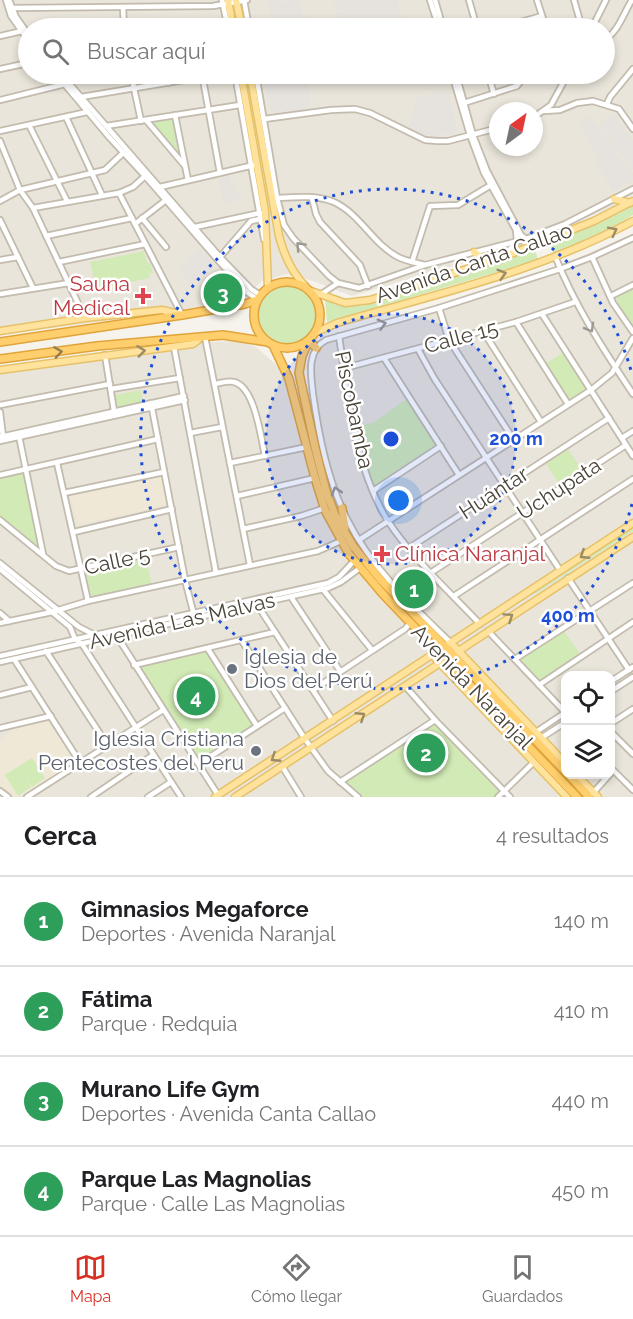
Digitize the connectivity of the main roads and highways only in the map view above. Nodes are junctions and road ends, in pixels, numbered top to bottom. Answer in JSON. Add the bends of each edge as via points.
{"nodes":[{"id":1,"x":242,"y":1,"type":"edge"},
{"id":2,"x":225,"y":2,"type":"edge"},
{"id":3,"x":230,"y":18,"type":"edge"},
{"id":4,"x":242,"y":18,"type":"edge"},
{"id":5,"x":242,"y":84,"type":"edge"},
{"id":6,"x":252,"y":84,"type":"edge"},
{"id":7,"x":614,"y":199,"type":"road end"},
{"id":8,"x":632,"y":202,"type":"edge"},
{"id":9,"x":633,"y":221,"type":"edge"},
{"id":10,"x":474,"y":252,"type":"road end"},
{"id":11,"x":488,"y":262,"type":"junction"},
{"id":12,"x":268,"y":287,"type":"junction"},
{"id":13,"x":309,"y":289,"type":"junction"},
{"id":14,"x":258,"y":298,"type":"junction"},
{"id":15,"x":182,"y":315,"type":"junction"},
{"id":16,"x":0,"y":331,"type":"edge"},
{"id":17,"x":316,"y":332,"type":"junction"},
{"id":18,"x":204,"y":337,"type":"junction"},
{"id":19,"x":309,"y":341,"type":"junction"},
{"id":20,"x":0,"y":342,"type":"edge"},
{"id":21,"x":271,"y":343,"type":"junction"},
{"id":22,"x":316,"y":348,"type":"road end"},
{"id":23,"x":0,"y":359,"type":"edge"},
{"id":24,"x":0,"y":370,"type":"edge"},
{"id":25,"x":342,"y":508,"type":"road end"},
{"id":26,"x":633,"y":523,"type":"edge"},
{"id":27,"x":346,"y":534,"type":"junction"},
{"id":28,"x":633,"y":537,"type":"edge"},
{"id":29,"x":522,"y":595,"type":"junction"},
{"id":30,"x":528,"y":604,"type":"junction"},
{"id":31,"x":442,"y":650,"type":"junction"},
{"id":32,"x":449,"y":657,"type":"junction"},
{"id":33,"x":539,"y":740,"type":"junction"},
{"id":34,"x":561,"y":760,"type":"edge"},
{"id":35,"x":561,"y":766,"type":"edge"},
{"id":36,"x":574,"y":779,"type":"edge"},
{"id":37,"x":580,"y":779,"type":"edge"},
{"id":38,"x":217,"y":796,"type":"edge"},
{"id":39,"x":593,"y":796,"type":"edge"},
{"id":40,"x":235,"y":797,"type":"edge"},
{"id":41,"x":567,"y":797,"type":"edge"},
{"id":42,"x":577,"y":797,"type":"edge"}],
"edges":[{"from":1,"to":4,"type":"main road"},
{"from":2,"to":3,"type":"main road"},
{"from":5,"to":12,"type":"main road","via":[[265,211]]},
{"from":6,"to":13,"type":"main road","via":[[283,252],[292,271]]},
{"from":7,"to":8,"type":"main road"},
{"from":8,"to":11,"type":"main road","name":"Avenida Canta Callao"},
{"from":17,"to":9,"type":"main road","name":"Avenida Canta Callao","one_way":true,"via":[[521,269]]},
{"from":10,"to":11,"type":"main road"},
{"from":11,"to":13,"type":"main road","name":"Avenida Canta Callao","via":[[357,303],[345,303]]},
{"from":12,"to":13,"type":"highway","via":[[287,281]]},
{"from":12,"to":14,"type":"highway"},
{"from":13,"to":17,"type":"highway","via":[[320,307]]},
{"from":14,"to":15,"type":"highway","via":[[245,304]]},
{"from":14,"to":21,"type":"highway","via":[[254,309],[256,327]]},
{"from":15,"to":16,"type":"main road","via":[[162,310]]},
{"from":15,"to":20,"type":"highway"},
{"from":17,"to":19,"type":"highway"},
{"from":18,"to":21,"type":"highway","via":[[234,336]]},
{"from":23,"to":18,"type":"highway","one_way":true},
{"from":24,"to":18,"type":"main road","one_way":true,"via":[[193,344]]},
{"from":19,"to":21,"type":"highway","via":[[288,348]]},
{"from":19,"to":22,"type":"highway"},
{"from":19,"to":27,"type":"highway","name":"Avenida Naranjal","via":[[299,370],[301,385],[326,491]]},
{"from":21,"to":31,"type":"highway","name":"Avenida Naranjal","via":[[289,379],[315,478],[341,541],[360,568]]},
{"from":25,"to":27,"type":"highway"},
{"from":26,"to":29,"type":"main road","one_way":true},
{"from":27,"to":31,"type":"highway","name":"Avenida Naranjal"},
{"from":28,"to":30,"type":"main road"},
{"from":29,"to":30,"type":"main road"},
{"from":29,"to":31,"type":"main road"},
{"from":32,"to":30,"type":"main road","one_way":true},
{"from":31,"to":32,"type":"highway","name":"Avenida Naranjal"},
{"from":31,"to":32,"type":"main road","name":"Avenida Naranjal"},
{"from":31,"to":38,"type":"main road","one_way":true},
{"from":32,"to":33,"type":"highway","name":"Avenida Naranjal"},
{"from":32,"to":33,"type":"main road","name":"Avenida Naranjal","via":[[536,732]]},
{"from":40,"to":32,"type":"main road","one_way":true},
{"from":32,"to":41,"type":"main road","name":"Avenida Naranjal"},
{"from":32,"to":42,"type":"highway","name":"Avenida Naranjal"},
{"from":33,"to":34,"type":"main road","name":"Avenida Naranjal"},
{"from":33,"to":35,"type":"highway","name":"Avenida Naranjal"},
{"from":36,"to":39,"type":"highway","name":"Avenida Naranjal"},
{"from":37,"to":39,"type":"main road"}]}
